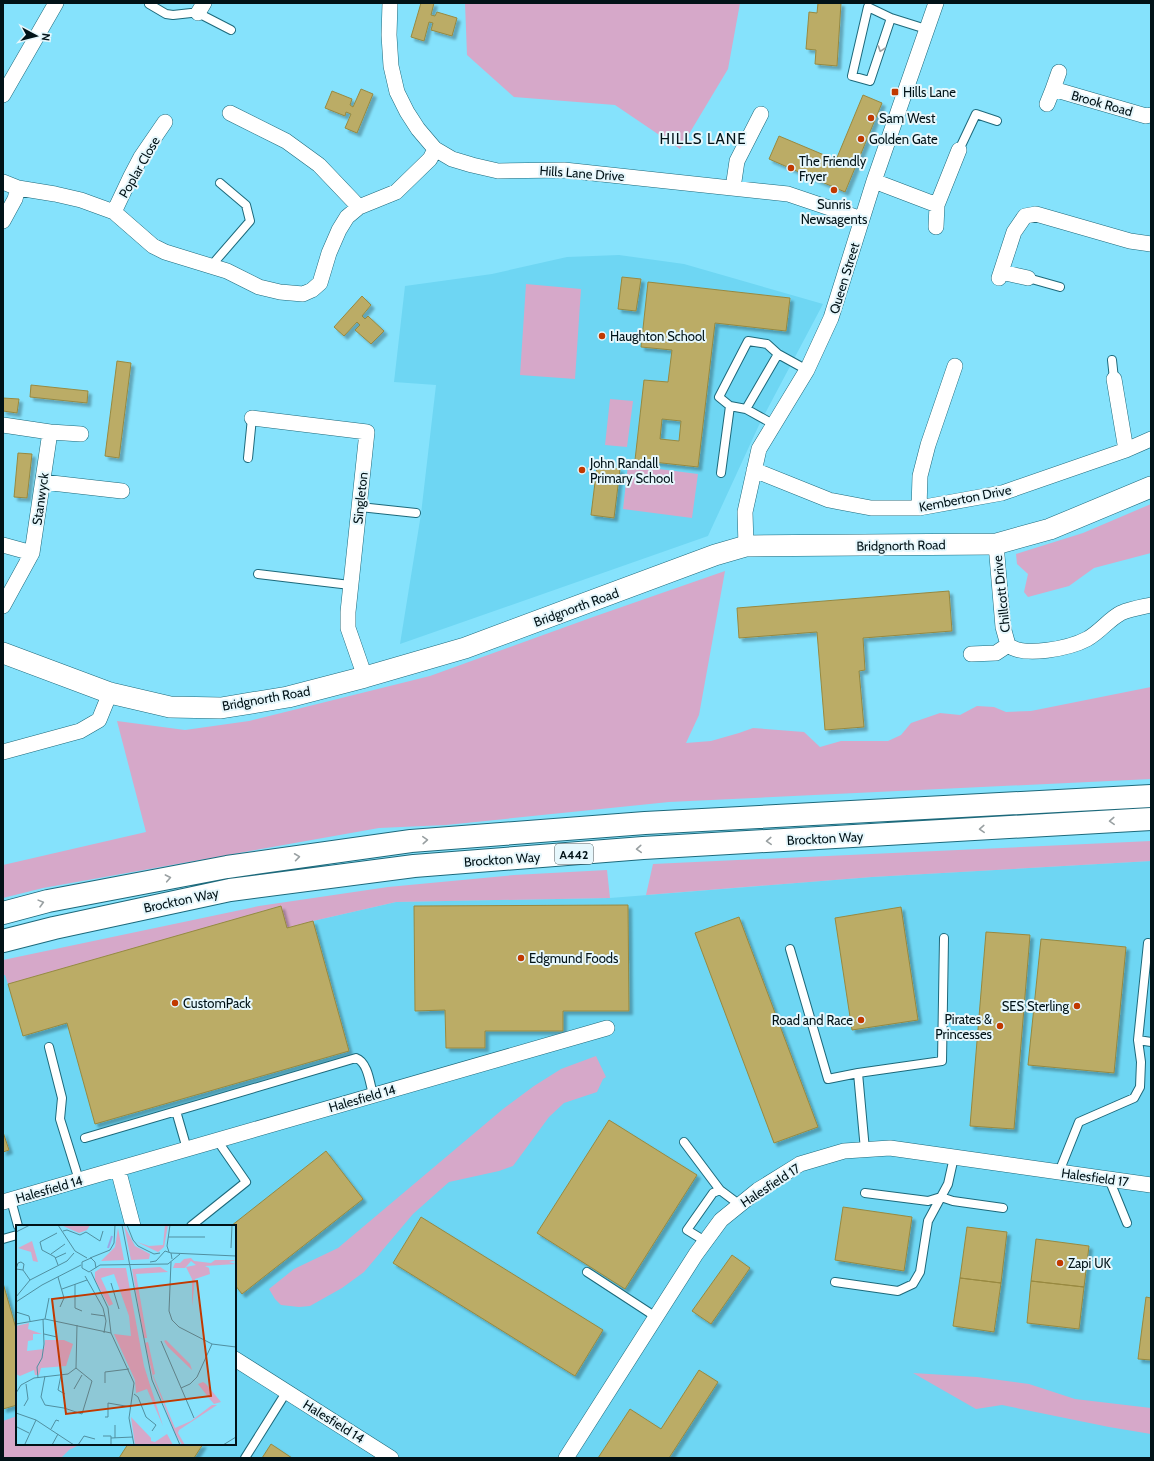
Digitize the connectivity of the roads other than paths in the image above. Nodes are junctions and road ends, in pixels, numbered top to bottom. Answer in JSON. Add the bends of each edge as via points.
{"nodes":[{"id":1,"x":56,"y":3,"type":"edge"},
{"id":2,"x":390,"y":3,"type":"edge"},
{"id":3,"x":936,"y":3,"type":"edge"},
{"id":4,"x":149,"y":4,"type":"dead end"},
{"id":5,"x":201,"y":8,"type":"edge"},
{"id":6,"x":892,"y":18,"type":"junction"},
{"id":7,"x":926,"y":29,"type":"junction"},
{"id":8,"x":231,"y":30,"type":"dead end"},
{"id":9,"x":1059,"y":72,"type":"dead end"},
{"id":10,"x":1053,"y":89,"type":"junction"},
{"id":11,"x":3,"y":95,"type":"edge"},
{"id":12,"x":1047,"y":104,"type":"dead end"},
{"id":13,"x":230,"y":113,"type":"dead end"},
{"id":14,"x":761,"y":114,"type":"dead end"},
{"id":15,"x":1151,"y":115,"type":"edge"},
{"id":16,"x":997,"y":121,"type":"dead end"},
{"id":17,"x":165,"y":122,"type":"dead end"},
{"id":18,"x":435,"y":150,"type":"junction"},
{"id":19,"x":959,"y":150,"type":"joint"},
{"id":20,"x":874,"y":181,"type":"junction"},
{"id":21,"x":3,"y":182,"type":"edge"},
{"id":22,"x":220,"y":183,"type":"dead end"},
{"id":23,"x":18,"y":188,"type":"junction"},
{"id":24,"x":732,"y":188,"type":"junction"},
{"id":25,"x":937,"y":205,"type":"junction"},
{"id":26,"x":359,"y":206,"type":"junction"},
{"id":27,"x":114,"y":212,"type":"junction"},
{"id":28,"x":862,"y":219,"type":"junction"},
{"id":29,"x":3,"y":221,"type":"edge"},
{"id":30,"x":936,"y":226,"type":"dead end"},
{"id":31,"x":1151,"y":244,"type":"edge"},
{"id":32,"x":211,"y":266,"type":"junction"},
{"id":33,"x":1028,"y":278,"type":"joint"},
{"id":34,"x":1060,"y":287,"type":"dead end"},
{"id":35,"x":778,"y":354,"type":"junction"},
{"id":36,"x":1112,"y":360,"type":"dead end"},
{"id":37,"x":956,"y":366,"type":"dead end"},
{"id":38,"x":807,"y":370,"type":"junction"},
{"id":39,"x":1114,"y":379,"type":"joint"},
{"id":40,"x":730,"y":406,"type":"junction"},
{"id":41,"x":746,"y":409,"type":"junction"},
{"id":42,"x":252,"y":418,"type":"joint"},
{"id":43,"x":773,"y":424,"type":"junction"},
{"id":44,"x":3,"y":425,"type":"edge"},
{"id":45,"x":50,"y":432,"type":"junction"},
{"id":46,"x":81,"y":434,"type":"dead end"},
{"id":47,"x":1151,"y":439,"type":"edge"},
{"id":48,"x":1126,"y":450,"type":"junction"},
{"id":49,"x":248,"y":458,"type":"dead end"},
{"id":50,"x":754,"y":470,"type":"junction"},
{"id":51,"x":721,"y":473,"type":"dead end"},
{"id":52,"x":42,"y":482,"type":"junction"},
{"id":53,"x":1151,"y":487,"type":"edge"},
{"id":54,"x":122,"y":491,"type":"dead end"},
{"id":55,"x":360,"y":507,"type":"junction"},
{"id":56,"x":919,"y":508,"type":"junction"},
{"id":57,"x":416,"y":513,"type":"dead end"},
{"id":58,"x":996,"y":544,"type":"junction"},
{"id":59,"x":3,"y":545,"type":"edge"},
{"id":60,"x":746,"y":546,"type":"junction"},
{"id":61,"x":32,"y":553,"type":"junction"},
{"id":62,"x":258,"y":574,"type":"dead end"},
{"id":63,"x":350,"y":585,"type":"junction"},
{"id":64,"x":1151,"y":604,"type":"edge"},
{"id":65,"x":3,"y":606,"type":"edge"},
{"id":66,"x":1008,"y":645,"type":"junction"},
{"id":67,"x":3,"y":653,"type":"edge"},
{"id":68,"x":971,"y":654,"type":"dead end"},
{"id":69,"x":365,"y":677,"type":"junction"},
{"id":70,"x":110,"y":693,"type":"junction"},
{"id":71,"x":3,"y":752,"type":"edge"},
{"id":72,"x":1151,"y":796,"type":"edge"},
{"id":73,"x":1151,"y":819,"type":"edge"},
{"id":74,"x":3,"y":913,"type":"edge"},
{"id":75,"x":944,"y":938,"type":"dead end"},
{"id":76,"x":3,"y":941,"type":"edge"},
{"id":77,"x":1148,"y":943,"type":"dead end"},
{"id":78,"x":790,"y":949,"type":"dead end"},
{"id":79,"x":606,"y":1028,"type":"dead end"},
{"id":80,"x":1138,"y":1040,"type":"junction"},
{"id":81,"x":1151,"y":1042,"type":"edge"},
{"id":82,"x":49,"y":1046,"type":"dead end"},
{"id":83,"x":858,"y":1073,"type":"junction"},
{"id":84,"x":373,"y":1095,"type":"junction"},
{"id":85,"x":176,"y":1111,"type":"junction"},
{"id":86,"x":85,"y":1138,"type":"dead end"},
{"id":87,"x":217,"y":1140,"type":"junction"},
{"id":88,"x":684,"y":1142,"type":"dead end"},
{"id":89,"x":187,"y":1149,"type":"junction"},
{"id":90,"x":865,"y":1150,"type":"junction"},
{"id":91,"x":954,"y":1157,"type":"junction"},
{"id":92,"x":118,"y":1169,"type":"junction"},
{"id":93,"x":1059,"y":1172,"type":"junction"},
{"id":94,"x":1109,"y":1179,"type":"junction"},
{"id":95,"x":79,"y":1180,"type":"junction"},
{"id":96,"x":1151,"y":1185,"type":"edge"},
{"id":97,"x":720,"y":1190,"type":"junction"},
{"id":98,"x":865,"y":1193,"type":"dead end"},
{"id":99,"x":941,"y":1197,"type":"junction"},
{"id":100,"x":7,"y":1201,"type":"edge"},
{"id":101,"x":740,"y":1204,"type":"junction"},
{"id":102,"x":1003,"y":1208,"type":"dead end"},
{"id":103,"x":1126,"y":1223,"type":"dead end"},
{"id":104,"x":18,"y":1225,"type":"edge"},
{"id":105,"x":133,"y":1225,"type":"edge"},
{"id":106,"x":192,"y":1225,"type":"edge"},
{"id":107,"x":16,"y":1235,"type":"edge"},
{"id":108,"x":3,"y":1239,"type":"edge"},
{"id":109,"x":705,"y":1241,"type":"junction"},
{"id":110,"x":587,"y":1272,"type":"dead end"},
{"id":111,"x":835,"y":1282,"type":"dead end"},
{"id":112,"x":656,"y":1317,"type":"junction"},
{"id":113,"x":236,"y":1360,"type":"edge"},
{"id":114,"x":287,"y":1392,"type":"junction"},
{"id":115,"x":245,"y":1458,"type":"edge"},
{"id":116,"x":390,"y":1458,"type":"edge"},
{"id":117,"x":566,"y":1458,"type":"edge"}],
"edges":[{"from":1,"to":11,"type":"street"},
{"from":2,"to":18,"type":"street","name":"Hills Lane Drive","via":[[391,66],[397,92],[418,129]]},
{"from":3,"to":7,"type":"street","name":"Queen Street"},
{"from":4,"to":5,"type":"lane","via":[[166,14],[173,15],[191,13]]},
{"from":5,"to":8,"type":"lane"},
{"from":6,"to":6,"type":"lane","one_way":true,"via":[[870,81],[852,76],[868,7]]},
{"from":6,"to":7,"type":"lane"},
{"from":7,"to":20,"type":"street","name":"Queen Street"},
{"from":9,"to":10,"type":"street","name":"Brook Road"},
{"from":10,"to":12,"type":"street","name":"Brook Road"},
{"from":10,"to":15,"type":"street","name":"Brook Road","via":[[1146,116]]},
{"from":13,"to":26,"type":"street","via":[[286,141],[319,165]]},
{"from":14,"to":24,"type":"street","via":[[737,161]]},
{"from":16,"to":19,"type":"lane","via":[[976,114]]},
{"from":17,"to":27,"type":"street","name":"Poplar Close","via":[[130,176]]},
{"from":18,"to":24,"type":"street","name":"Hills Lane Drive","via":[[452,159],[498,171],[564,170]]},
{"from":18,"to":26,"type":"street","via":[[430,159],[396,192]]},
{"from":19,"to":25,"type":"street"},
{"from":20,"to":25,"type":"street"},
{"from":20,"to":28,"type":"street","name":"Queen Street"},
{"from":21,"to":23,"type":"street"},
{"from":22,"to":32,"type":"lane","via":[[246,205],[250,221]]},
{"from":23,"to":27,"type":"street","via":[[80,200]]},
{"from":23,"to":29,"type":"street"},
{"from":24,"to":28,"type":"street","name":"Hills Lane Drive","via":[[788,194]]},
{"from":25,"to":30,"type":"street"},
{"from":26,"to":32,"type":"street","via":[[347,217],[339,230],[320,283],[303,294],[259,287]]},
{"from":27,"to":32,"type":"street","via":[[153,246]]},
{"from":28,"to":38,"type":"street","name":"Queen Street","via":[[831,318]]},
{"from":31,"to":33,"type":"street","via":[[1130,241],[1036,214],[1025,216],[1014,232],[1000,275]]},
{"from":33,"to":34,"type":"lane"},
{"from":35,"to":38,"type":"lane"},
{"from":35,"to":40,"type":"lane","via":[[767,344],[748,341],[719,397]]},
{"from":35,"to":41,"type":"lane"},
{"from":36,"to":39,"type":"lane"},
{"from":37,"to":56,"type":"street","via":[[928,445],[920,476]]},
{"from":38,"to":43,"type":"street","name":"Queen Street"},
{"from":39,"to":48,"type":"street"},
{"from":40,"to":41,"type":"lane"},
{"from":40,"to":51,"type":"lane"},
{"from":41,"to":43,"type":"lane"},
{"from":42,"to":49,"type":"lane"},
{"from":42,"to":55,"type":"street","name":"Singleton","via":[[367,432]]},
{"from":43,"to":50,"type":"street","name":"Queen Street","via":[[759,449]]},
{"from":44,"to":45,"type":"street"},
{"from":45,"to":46,"type":"street"},
{"from":45,"to":52,"type":"street","name":"Stanwyck"},
{"from":47,"to":48,"type":"street","name":"Kemberton Drive"},
{"from":48,"to":56,"type":"street","name":"Kemberton Drive","via":[[1002,493]]},
{"from":50,"to":56,"type":"street","name":"Kemberton Drive","via":[[829,500],[871,508]]},
{"from":50,"to":60,"type":"street","name":"Queen Street","via":[[745,512]]},
{"from":52,"to":54,"type":"street"},
{"from":52,"to":61,"type":"street","name":"Stanwyck"},
{"from":53,"to":58,"type":"street","name":"Bridgnorth Road","via":[[1050,529]]},
{"from":55,"to":57,"type":"lane"},
{"from":55,"to":63,"type":"street","name":"Singleton"},
{"from":58,"to":60,"type":"street","name":"Bridgnorth Road"},
{"from":58,"to":66,"type":"street","name":"Chillcott Drive","via":[[1003,627]]},
{"from":59,"to":61,"type":"street"},
{"from":60,"to":69,"type":"street","name":"Bridgnorth Road","via":[[715,555],[465,648]]},
{"from":61,"to":65,"type":"street","name":"Stanwyck"},
{"from":62,"to":63,"type":"lane"},
{"from":63,"to":69,"type":"street","name":"Singleton","via":[[348,628]]},
{"from":64,"to":66,"type":"street","via":[[1121,613],[1088,639],[1063,649],[1024,651]]},
{"from":66,"to":68,"type":"street","via":[[996,653]]},
{"from":67,"to":70,"type":"street","name":"Bridgnorth Road"},
{"from":69,"to":70,"type":"street","name":"Bridgnorth Road","via":[[288,697],[221,708],[170,707]]},
{"from":70,"to":71,"type":"street","via":[[99,720],[80,731]]},
{"from":74,"to":72,"type":"highway","name":"Brockton Way","number":"A442","one_way":true,"via":[[48,901],[227,867],[411,841],[645,823]]},
{"from":73,"to":76,"type":"highway","name":"Brockton Way","number":"A442","one_way":true,"via":[[643,848],[414,866],[230,890]]},
{"from":75,"to":83,"type":"lane","via":[[942,1061]]},
{"from":77,"to":80,"type":"lane"},
{"from":78,"to":83,"type":"lane","via":[[828,1079]]},
{"from":79,"to":84,"type":"street","name":"Halesfield 14"},
{"from":80,"to":81,"type":"lane"},
{"from":80,"to":93,"type":"lane","via":[[1141,1062],[1140,1087],[1134,1098],[1079,1122]]},
{"from":82,"to":95,"type":"lane","via":[[62,1098],[60,1119]]},
{"from":83,"to":90,"type":"lane"},
{"from":84,"to":85,"type":"lane","via":[[364,1066],[360,1059],[356,1058]]},
{"from":84,"to":87,"type":"street","name":"Halesfield 14"},
{"from":85,"to":86,"type":"lane"},
{"from":85,"to":89,"type":"lane"},
{"from":87,"to":89,"type":"street","name":"Halesfield 14"},
{"from":87,"to":106,"type":"lane","via":[[246,1182]]},
{"from":88,"to":97,"type":"lane"},
{"from":89,"to":92,"type":"street","name":"Halesfield 14"},
{"from":90,"to":91,"type":"street","name":"Halesfield 17","via":[[890,1148]]},
{"from":90,"to":101,"type":"street","name":"Halesfield 17","via":[[844,1151],[800,1164]]},
{"from":91,"to":93,"type":"street","name":"Halesfield 17"},
{"from":91,"to":99,"type":"lane","via":[[948,1184]]},
{"from":92,"to":95,"type":"street","name":"Halesfield 14"},
{"from":92,"to":105,"type":"street"},
{"from":93,"to":94,"type":"street","name":"Halesfield 17"},
{"from":94,"to":96,"type":"street","name":"Halesfield 17"},
{"from":94,"to":103,"type":"lane"},
{"from":95,"to":100,"type":"street","name":"Halesfield 14"},
{"from":97,"to":101,"type":"lane"},
{"from":97,"to":109,"type":"lane","via":[[713,1193],[687,1230]]},
{"from":98,"to":99,"type":"lane","via":[[928,1201]]},
{"from":99,"to":102,"type":"lane"},
{"from":99,"to":111,"type":"lane","via":[[928,1221],[920,1272],[913,1284],[898,1291]]},
{"from":100,"to":104,"type":"lane"},
{"from":101,"to":109,"type":"street","name":"Halesfield 17","via":[[721,1220]]},
{"from":107,"to":108,"type":"lane"},
{"from":109,"to":112,"type":"street","name":"Halesfield 17"},
{"from":110,"to":112,"type":"lane"},
{"from":112,"to":117,"type":"street","name":"Halesfield 17"},
{"from":113,"to":114,"type":"street","name":"Halesfield 14"},
{"from":114,"to":115,"type":"lane"},
{"from":114,"to":116,"type":"street","name":"Halesfield 14"}]}
